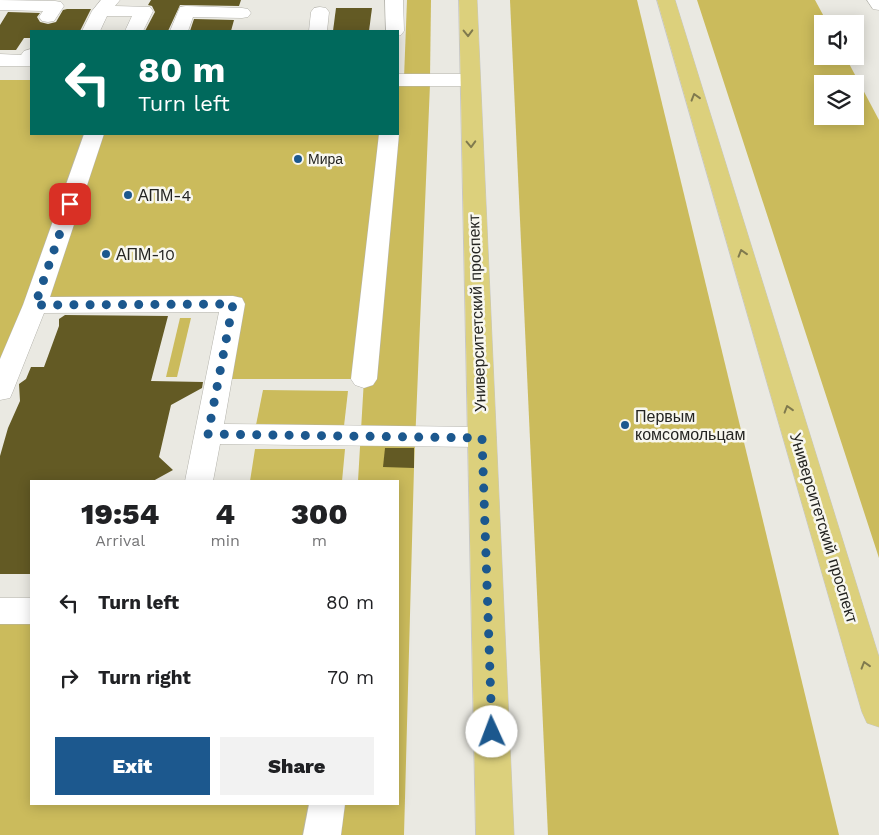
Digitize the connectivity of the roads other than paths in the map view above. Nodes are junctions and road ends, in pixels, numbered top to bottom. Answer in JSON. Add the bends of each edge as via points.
{"nodes":[{"id":1,"x":394,"y":0,"type":"edge"},
{"id":2,"x":468,"y":0,"type":"edge"},
{"id":3,"x":666,"y":0,"type":"edge"},
{"id":4,"x":876,"y":0,"type":"edge"},
{"id":5,"x":0,"y":5,"type":"edge"},
{"id":6,"x":106,"y":5,"type":"edge"},
{"id":7,"x":879,"y":5,"type":"edge"},
{"id":8,"x":171,"y":9,"type":"edge"},
{"id":9,"x":242,"y":12,"type":"dead end"},
{"id":10,"x":320,"y":12,"type":"dead end"},
{"id":11,"x":48,"y":17,"type":"dead end"},
{"id":12,"x":92,"y":30,"type":"edge"},
{"id":13,"x":136,"y":30,"type":"edge"},
{"id":14,"x":179,"y":30,"type":"edge"},
{"id":15,"x":318,"y":30,"type":"edge"},
{"id":16,"x":395,"y":30,"type":"edge"},
{"id":17,"x":30,"y":57,"type":"edge"},
{"id":18,"x":0,"y":60,"type":"edge"},
{"id":19,"x":0,"y":76,"type":"edge"},
{"id":20,"x":30,"y":77,"type":"edge"},
{"id":21,"x":399,"y":80,"type":"edge"},
{"id":22,"x":469,"y":80,"type":"junction"},
{"id":23,"x":94,"y":135,"type":"edge"},
{"id":24,"x":389,"y":135,"type":"edge"},
{"id":25,"x":35,"y":305,"type":"junction"},
{"id":26,"x":364,"y":379,"type":"dead end"},
{"id":27,"x":0,"y":391,"type":"edge"},
{"id":28,"x":208,"y":434,"type":"junction"},
{"id":29,"x":482,"y":438,"type":"junction"},
{"id":30,"x":199,"y":480,"type":"edge"},
{"id":31,"x":0,"y":611,"type":"edge"},
{"id":32,"x":30,"y":611,"type":"edge"},
{"id":33,"x":879,"y":712,"type":"edge"},
{"id":34,"x":327,"y":805,"type":"edge"},
{"id":35,"x":322,"y":835,"type":"edge"},
{"id":36,"x":495,"y":835,"type":"edge"}],
"edges":[{"from":1,"to":16,"type":"lane"},
{"from":2,"to":22,"type":"main road","name":"Университетский проспект","one_way":true},
{"from":33,"to":3,"type":"main road","name":"Университетский проспект","one_way":true},
{"from":4,"to":7,"type":"lane"},
{"from":5,"to":11,"type":"lane","via":[[55,6]]},
{"from":6,"to":8,"type":"lane"},
{"from":6,"to":12,"type":"lane"},
{"from":8,"to":9,"type":"lane"},
{"from":8,"to":13,"type":"lane"},
{"from":8,"to":14,"type":"lane"},
{"from":10,"to":15,"type":"lane"},
{"from":17,"to":18,"type":"lane","via":[[28,61]]},
{"from":19,"to":20,"type":"lane"},
{"from":21,"to":22,"type":"lane"},
{"from":22,"to":29,"type":"main road","name":"Университетский проспект","one_way":true},
{"from":23,"to":25,"type":"lane"},
{"from":24,"to":26,"type":"lane"},
{"from":25,"to":27,"type":"lane"},
{"from":25,"to":28,"type":"lane","via":[[233,304]]},
{"from":28,"to":29,"type":"lane"},
{"from":28,"to":30,"type":"lane"},
{"from":29,"to":36,"type":"main road","name":"Университетский проспект"},
{"from":31,"to":32,"type":"lane"},
{"from":34,"to":35,"type":"lane"}]}
